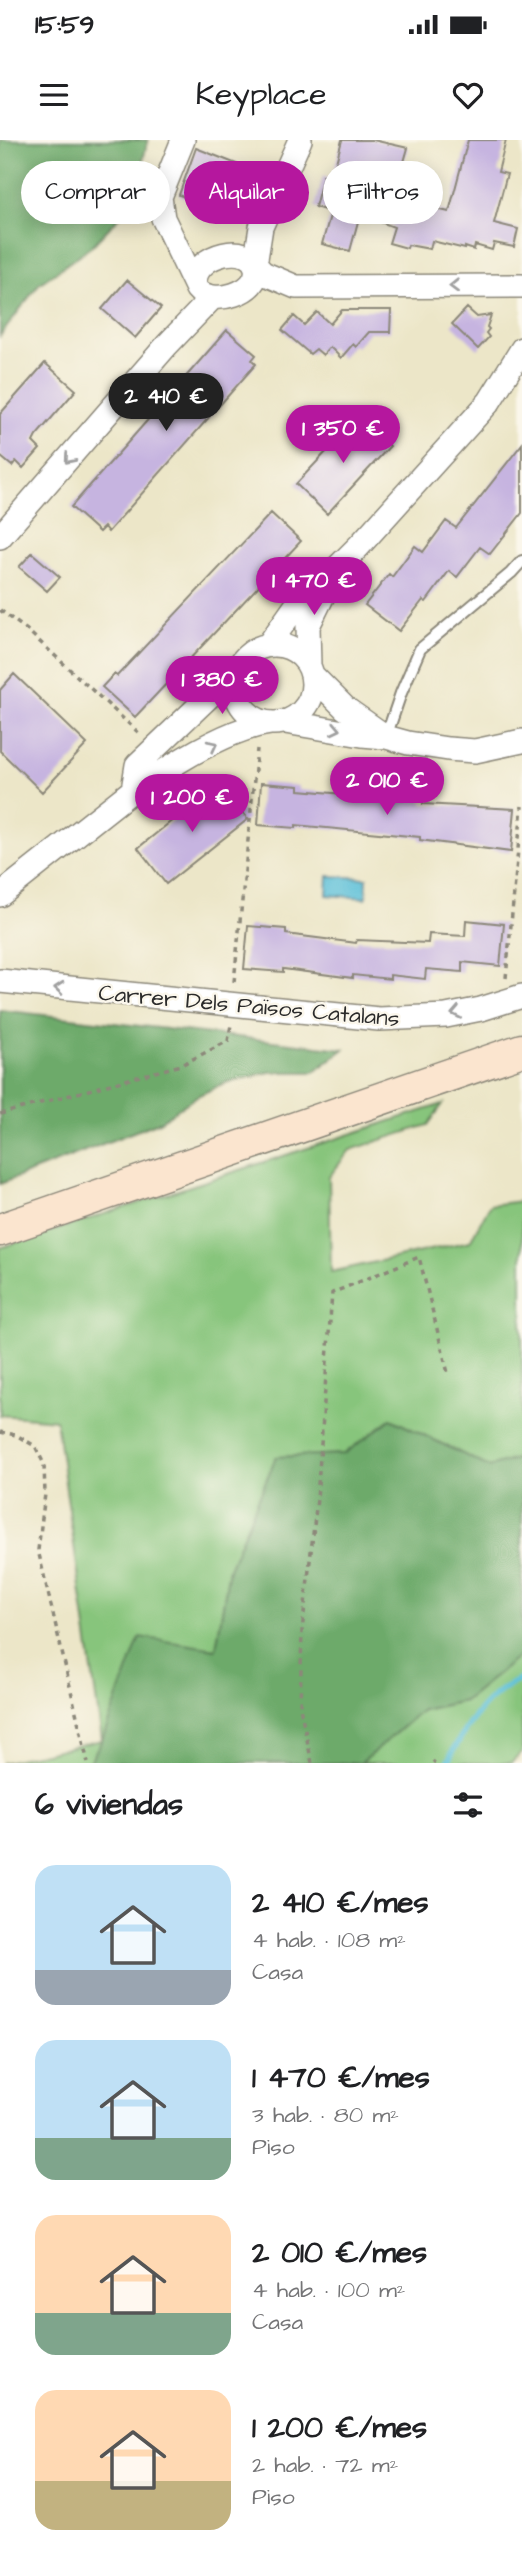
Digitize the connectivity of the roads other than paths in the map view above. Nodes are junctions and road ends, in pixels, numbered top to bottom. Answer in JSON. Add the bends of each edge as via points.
{"nodes":[{"id":1,"x":183,"y":140,"type":"edge"},
{"id":2,"x":300,"y":140,"type":"edge"},
{"id":3,"x":173,"y":235,"type":"junction"},
{"id":4,"x":212,"y":259,"type":"junction"},
{"id":5,"x":255,"y":265,"type":"junction"},
{"id":6,"x":195,"y":282,"type":"junction"},
{"id":7,"x":522,"y":286,"type":"edge"},
{"id":8,"x":212,"y":298,"type":"junction"},
{"id":9,"x":522,"y":349,"type":"edge"},
{"id":10,"x":0,"y":537,"type":"edge"},
{"id":11,"x":522,"y":561,"type":"edge"},
{"id":12,"x":337,"y":569,"type":"junction"},
{"id":13,"x":269,"y":644,"type":"junction"},
{"id":14,"x":237,"y":670,"type":"junction"},
{"id":15,"x":311,"y":671,"type":"junction"},
{"id":16,"x":278,"y":723,"type":"junction"},
{"id":17,"x":386,"y":737,"type":"junction"},
{"id":18,"x":522,"y":741,"type":"edge"},
{"id":19,"x":133,"y":790,"type":"junction"},
{"id":20,"x":0,"y":895,"type":"edge"},
{"id":21,"x":5,"y":977,"type":"edge"},
{"id":22,"x":522,"y":996,"type":"edge"},
{"id":23,"x":522,"y":1050,"type":"edge"},
{"id":24,"x":0,"y":1230,"type":"edge"}],
"edges":[{"from":1,"to":3,"type":"street","via":[[160,197],[163,218]]},
{"from":2,"to":5,"type":"street","via":[[261,227]]},
{"from":3,"to":4,"type":"street"},
{"from":3,"to":6,"type":"street"},
{"from":4,"to":5,"type":"street","via":[[243,254]]},
{"from":4,"to":6,"type":"street","via":[[197,269]]},
{"from":7,"to":5,"type":"street","one_way":true,"via":[[296,288]]},
{"from":5,"to":8,"type":"street","via":[[254,280],[246,289]]},
{"from":6,"to":8,"type":"street","via":[[201,294]]},
{"from":8,"to":10,"type":"street","one_way":true},
{"from":9,"to":12,"type":"street","via":[[489,402]]},
{"from":11,"to":17,"type":"lane","via":[[419,649]]},
{"from":12,"to":13,"type":"street","via":[[305,593]]},
{"from":12,"to":15,"type":"street","via":[[308,626]]},
{"from":13,"to":14,"type":"street","via":[[244,657]]},
{"from":13,"to":15,"type":"street","via":[[292,649]]},
{"from":14,"to":16,"type":"street","via":[[235,694],[240,705],[258,721]]},
{"from":14,"to":19,"type":"street","via":[[137,765]]},
{"from":15,"to":16,"type":"street","via":[[313,691],[308,704],[298,715]]},
{"from":15,"to":17,"type":"street","via":[[345,708]]},
{"from":16,"to":17,"type":"street","one_way":true},
{"from":19,"to":16,"type":"street","one_way":true,"via":[[226,738],[253,726]]},
{"from":17,"to":18,"type":"street","via":[[475,751]]},
{"from":19,"to":20,"type":"street"},
{"from":22,"to":21,"type":"street","name":"Carrer Dels Països Catalans","one_way":true,"via":[[446,1016],[379,1019]]},
{"from":23,"to":24,"type":"street"}]}
